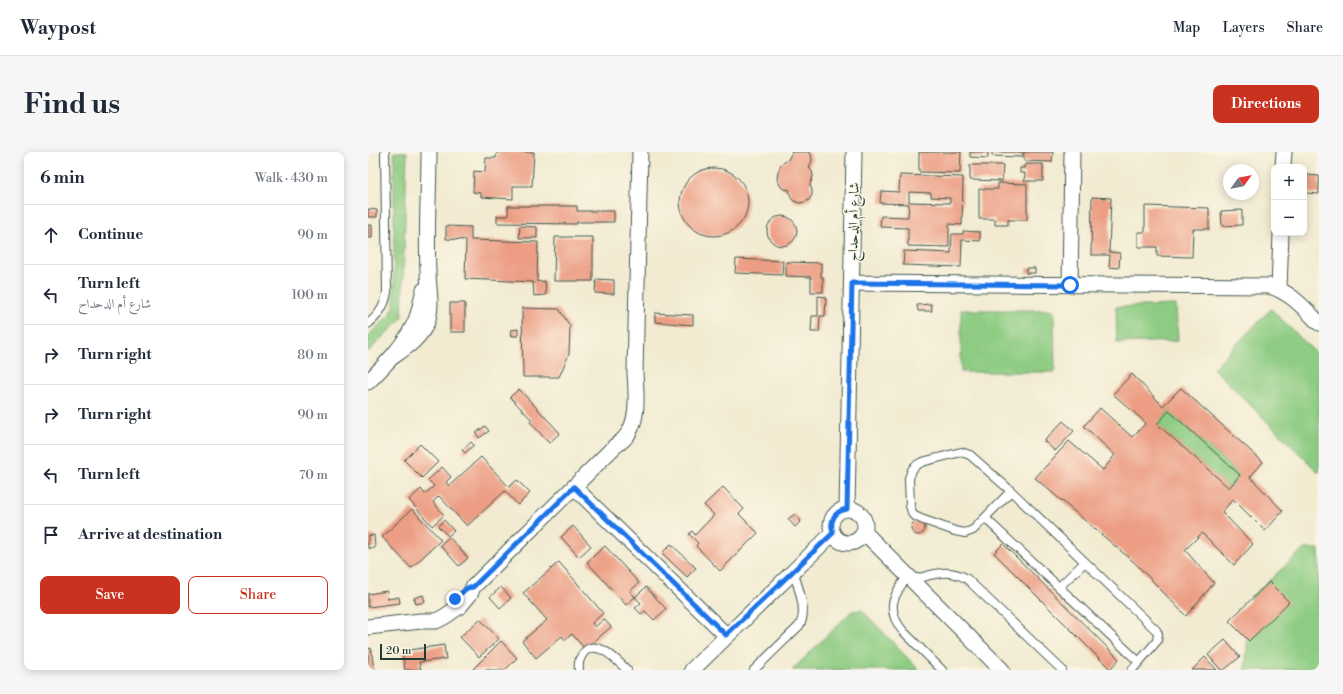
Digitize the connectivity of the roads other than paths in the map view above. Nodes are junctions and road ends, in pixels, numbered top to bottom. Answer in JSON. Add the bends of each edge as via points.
{"nodes":[{"id":1,"x":385,"y":152,"type":"edge"},
{"id":2,"x":429,"y":152,"type":"edge"},
{"id":3,"x":640,"y":152,"type":"edge"},
{"id":4,"x":854,"y":152,"type":"edge"},
{"id":5,"x":1072,"y":152,"type":"edge"},
{"id":6,"x":1284,"y":152,"type":"edge"},
{"id":7,"x":1283,"y":164,"type":"edge"},
{"id":8,"x":1281,"y":236,"type":"edge"},
{"id":9,"x":852,"y":283,"type":"junction"},
{"id":10,"x":1070,"y":285,"type":"junction"},
{"id":11,"x":1279,"y":289,"type":"junction"},
{"id":12,"x":1319,"y":323,"type":"edge"},
{"id":13,"x":368,"y":324,"type":"edge"},
{"id":14,"x":368,"y":382,"type":"edge"},
{"id":15,"x":574,"y":487,"type":"junction"},
{"id":16,"x":1011,"y":491,"type":"junction"},
{"id":17,"x":847,"y":509,"type":"junction"},
{"id":18,"x":985,"y":518,"type":"junction"},
{"id":19,"x":864,"y":532,"type":"junction"},
{"id":20,"x":833,"y":533,"type":"junction"},
{"id":21,"x":1085,"y":562,"type":"junction"},
{"id":22,"x":793,"y":570,"type":"junction"},
{"id":23,"x":910,"y":578,"type":"junction"},
{"id":24,"x":1059,"y":587,"type":"junction"},
{"id":25,"x":368,"y":627,"type":"edge"},
{"id":26,"x":726,"y":635,"type":"junction"},
{"id":27,"x":1139,"y":662,"type":"junction"},
{"id":28,"x":579,"y":670,"type":"edge"},
{"id":29,"x":627,"y":670,"type":"edge"},
{"id":30,"x":692,"y":670,"type":"edge"},
{"id":31,"x":754,"y":670,"type":"edge"},
{"id":32,"x":942,"y":670,"type":"edge"},
{"id":33,"x":1002,"y":670,"type":"edge"},
{"id":34,"x":1062,"y":670,"type":"edge"},
{"id":35,"x":1132,"y":670,"type":"edge"}],
"edges":[{"from":1,"to":13,"type":"lane","via":[[387,292],[382,308]]},
{"from":2,"to":14,"type":"street","via":[[428,271],[431,300],[427,322],[415,340],[391,358]]},
{"from":3,"to":15,"type":"street","via":[[636,399],[633,421],[624,439]]},
{"from":4,"to":9,"type":"street","name":"شارع أم الدحداح"},
{"from":5,"to":10,"type":"street"},
{"from":6,"to":7,"type":"street"},
{"from":8,"to":11,"type":"street"},
{"from":9,"to":10,"type":"street"},
{"from":9,"to":17,"type":"street","name":"شارع أم الدحداح"},
{"from":10,"to":11,"type":"street","via":[[1258,285]]},
{"from":11,"to":12,"type":"street","via":[[1290,295]]},
{"from":15,"to":25,"type":"street","via":[[473,587],[454,611],[436,621]]},
{"from":15,"to":26,"type":"street"},
{"from":16,"to":18,"type":"lane"},
{"from":16,"to":18,"type":"lane","via":[[966,453],[922,462],[912,470],[909,478],[910,506],[917,518],[965,533],[974,530]]},
{"from":16,"to":21,"type":"lane"},
{"from":17,"to":19,"type":"street","via":[[853,509],[862,516]]},
{"from":17,"to":20,"type":"street","via":[[834,517],[831,527]]},
{"from":18,"to":24,"type":"lane"},
{"from":19,"to":20,"type":"street","via":[[857,540],[846,543],[836,538]]},
{"from":19,"to":23,"type":"street"},
{"from":20,"to":22,"type":"street"},
{"from":21,"to":24,"type":"lane"},
{"from":21,"to":27,"type":"lane","via":[[1156,630],[1156,641]]},
{"from":22,"to":26,"type":"street"},
{"from":22,"to":31,"type":"lane","via":[[803,618],[799,626]]},
{"from":23,"to":32,"type":"lane","via":[[894,598],[894,615],[902,630]]},
{"from":23,"to":33,"type":"street"},
{"from":23,"to":34,"type":"lane","via":[[939,573],[960,575]]},
{"from":24,"to":27,"type":"lane"},
{"from":26,"to":30,"type":"street"},
{"from":27,"to":35,"type":"lane"},
{"from":28,"to":29,"type":"lane","via":[[579,660],[584,652],[592,648],[601,648],[609,653]]}]}
